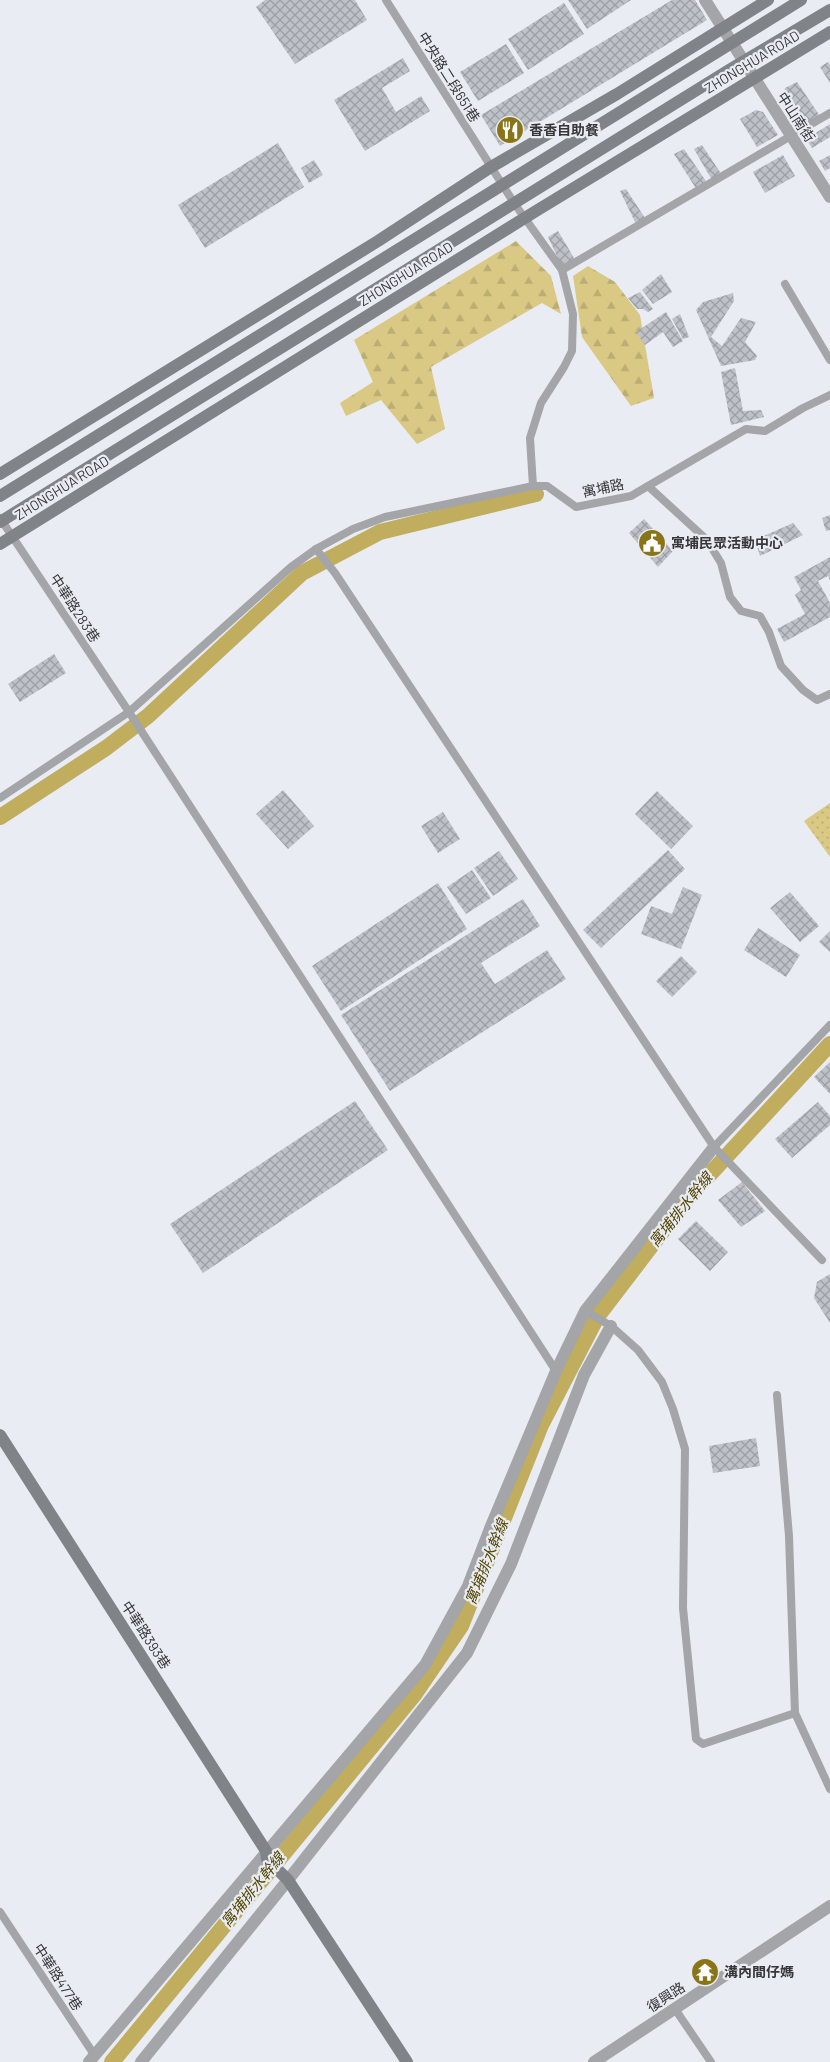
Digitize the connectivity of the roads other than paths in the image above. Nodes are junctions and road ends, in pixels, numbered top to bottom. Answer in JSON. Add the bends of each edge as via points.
{"nodes":[{"id":1,"x":386,"y":0,"type":"edge"},
{"id":2,"x":705,"y":0,"type":"edge"},
{"id":3,"x":768,"y":0,"type":"edge"},
{"id":4,"x":801,"y":0,"type":"edge"},
{"id":5,"x":830,"y":10,"type":"edge"},
{"id":6,"x":722,"y":28,"type":"junction"},
{"id":7,"x":830,"y":32,"type":"edge"},
{"id":8,"x":731,"y":43,"type":"junction"},
{"id":9,"x":743,"y":62,"type":"junction"},
{"id":10,"x":754,"y":79,"type":"junction"},
{"id":11,"x":830,"y":113,"type":"edge"},
{"id":12,"x":792,"y":137,"type":"junction"},
{"id":13,"x":492,"y":167,"type":"junction"},
{"id":14,"x":502,"y":184,"type":"junction"},
{"id":15,"x":830,"y":197,"type":"edge"},
{"id":16,"x":514,"y":203,"type":"junction"},
{"id":17,"x":524,"y":218,"type":"junction"},
{"id":18,"x":562,"y":270,"type":"junction"},
{"id":19,"x":785,"y":284,"type":"dead end"},
{"id":20,"x":830,"y":360,"type":"edge"},
{"id":21,"x":830,"y":394,"type":"edge"},
{"id":22,"x":0,"y":474,"type":"edge"},
{"id":23,"x":533,"y":486,"type":"junction"},
{"id":24,"x":648,"y":486,"type":"junction"},
{"id":25,"x":0,"y":496,"type":"edge"},
{"id":26,"x":1,"y":520,"type":"edge"},
{"id":27,"x":14,"y":536,"type":"junction"},
{"id":28,"x":0,"y":544,"type":"edge"},
{"id":29,"x":316,"y":549,"type":"junction"},
{"id":30,"x":830,"y":694,"type":"edge"},
{"id":31,"x":129,"y":712,"type":"junction"},
{"id":32,"x":0,"y":798,"type":"edge"},
{"id":33,"x":830,"y":1025,"type":"edge"},
{"id":34,"x":714,"y":1147,"type":"junction"},
{"id":35,"x":822,"y":1260,"type":"dead end"},
{"id":36,"x":585,"y":1311,"type":"junction"},
{"id":37,"x":611,"y":1326,"type":"junction"},
{"id":38,"x":556,"y":1371,"type":"junction"},
{"id":39,"x":777,"y":1395,"type":"dead end"},
{"id":40,"x":0,"y":1435,"type":"edge"},
{"id":41,"x":795,"y":1713,"type":"junction"},
{"id":42,"x":830,"y":1789,"type":"edge"},
{"id":43,"x":266,"y":1855,"type":"junction"},
{"id":44,"x":288,"y":1880,"type":"junction"},
{"id":45,"x":830,"y":1906,"type":"edge"},
{"id":46,"x":0,"y":1912,"type":"edge"},
{"id":47,"x":675,"y":2009,"type":"junction"},
{"id":48,"x":92,"y":2059,"type":"edge"},
{"id":49,"x":141,"y":2062,"type":"edge"},
{"id":50,"x":407,"y":2062,"type":"edge"},
{"id":51,"x":594,"y":2062,"type":"edge"},
{"id":52,"x":710,"y":2062,"type":"edge"}],
"edges":[{"from":1,"to":13,"type":"lane","name":"中央路二段651巷"},
{"from":2,"to":6,"type":"street","name":"中山南街"},
{"from":3,"to":6,"type":"main road"},
{"from":4,"to":8,"type":"main road","name":"ZHONGHUA ROAD"},
{"from":5,"to":9,"type":"main road","name":"ZHONGHUA ROAD"},
{"from":6,"to":8,"type":"street","name":"中山南街"},
{"from":6,"to":13,"type":"main road"},
{"from":7,"to":10,"type":"main road","name":"ZHONGHUA ROAD"},
{"from":8,"to":9,"type":"street","name":"中山南街"},
{"from":8,"to":14,"type":"main road","name":"ZHONGHUA ROAD"},
{"from":9,"to":10,"type":"street","name":"中山南街"},
{"from":9,"to":16,"type":"main road","name":"ZHONGHUA ROAD"},
{"from":10,"to":12,"type":"street","name":"中山南街"},
{"from":10,"to":17,"type":"main road","name":"ZHONGHUA ROAD"},
{"from":11,"to":12,"type":"lane"},
{"from":12,"to":15,"type":"street","name":"中山南街"},
{"from":12,"to":18,"type":"lane"},
{"from":13,"to":14,"type":"lane"},
{"from":13,"to":22,"type":"main road"},
{"from":14,"to":16,"type":"lane"},
{"from":14,"to":25,"type":"main road","name":"ZHONGHUA ROAD"},
{"from":16,"to":17,"type":"lane"},
{"from":16,"to":26,"type":"main road","name":"ZHONGHUA ROAD"},
{"from":17,"to":18,"type":"lane"},
{"from":17,"to":27,"type":"main road","name":"ZHONGHUA ROAD"},
{"from":18,"to":23,"type":"lane","via":[[573,314],[572,351],[541,404],[530,438]]},
{"from":19,"to":20,"type":"lane"},
{"from":21,"to":24,"type":"lane","name":"寓埔路","via":[[765,431],[746,429]]},
{"from":23,"to":24,"type":"lane","name":"寓埔路","via":[[547,486],[576,507],[631,496]]},
{"from":23,"to":29,"type":"lane","via":[[385,516],[352,529]]},
{"from":24,"to":30,"type":"lane","via":[[707,540],[721,563],[730,597],[741,611],[760,616],[781,666],[802,690],[817,700]]},
{"from":26,"to":27,"type":"lane","name":"中華路283巷"},
{"from":27,"to":28,"type":"main road","name":"ZHONGHUA ROAD"},
{"from":27,"to":31,"type":"lane","name":"中華路283巷"},
{"from":29,"to":31,"type":"lane","via":[[290,567]]},
{"from":29,"to":34,"type":"lane","via":[[336,573]]},
{"from":31,"to":32,"type":"lane"},
{"from":31,"to":38,"type":"lane","name":"中華路283巷"},
{"from":33,"to":34,"type":"lane"},
{"from":34,"to":35,"type":"lane"},
{"from":34,"to":36,"type":"street"},
{"from":36,"to":37,"type":"lane"},
{"from":36,"to":38,"type":"street"},
{"from":37,"to":41,"type":"lane","via":[[638,1350],[662,1382],[685,1450],[683,1608],[696,1739],[703,1744]]},
{"from":37,"to":44,"type":"street","via":[[584,1375],[511,1564],[467,1653]]},
{"from":38,"to":43,"type":"street","via":[[468,1586],[425,1665]]},
{"from":39,"to":41,"type":"lane","via":[[789,1536]]},
{"from":40,"to":43,"type":"main road","name":"中華路393巷"},
{"from":41,"to":42,"type":"lane"},
{"from":43,"to":44,"type":"main road","name":"中華路393巷"},
{"from":43,"to":48,"type":"street"},
{"from":44,"to":49,"type":"street"},
{"from":44,"to":50,"type":"main road","name":"中華路393巷"},
{"from":45,"to":47,"type":"street","name":"復興路"},
{"from":46,"to":48,"type":"lane","name":"中華路477巷"},
{"from":47,"to":51,"type":"street","name":"復興路"},
{"from":47,"to":52,"type":"lane"}]}
